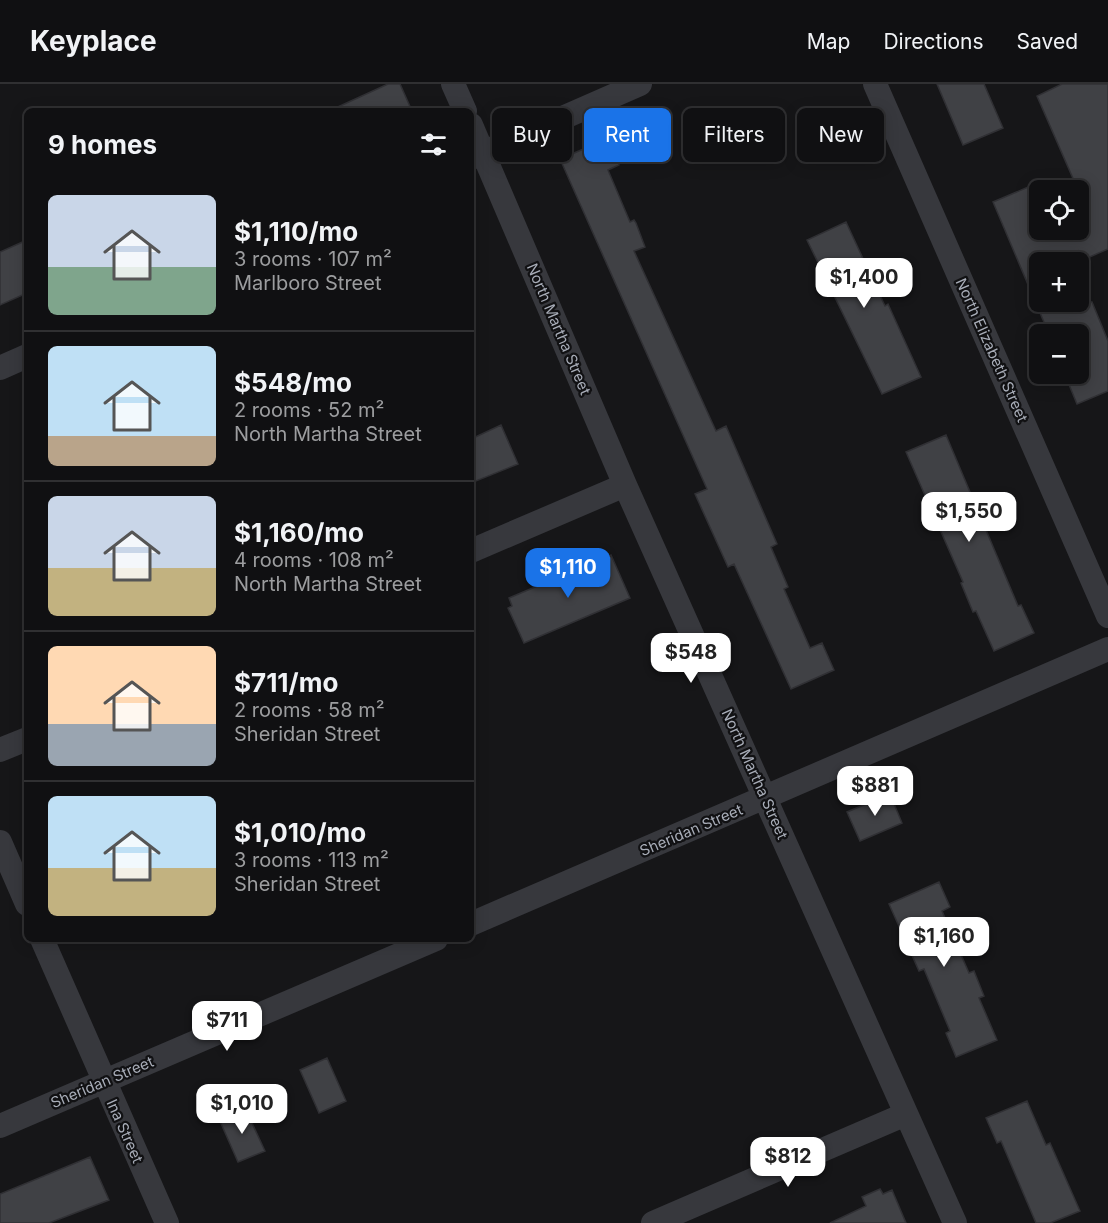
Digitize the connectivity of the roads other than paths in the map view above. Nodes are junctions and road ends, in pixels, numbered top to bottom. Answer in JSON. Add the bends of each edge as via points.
{"nodes":[{"id":1,"x":453,"y":84,"type":"edge"},
{"id":2,"x":640,"y":84,"type":"edge"},
{"id":3,"x":875,"y":84,"type":"edge"},
{"id":4,"x":464,"y":108,"type":"edge"},
{"id":5,"x":474,"y":140,"type":"edge"},
{"id":6,"x":477,"y":156,"type":"edge"},
{"id":7,"x":24,"y":357,"type":"edge"},
{"id":8,"x":0,"y":368,"type":"edge"},
{"id":9,"x":625,"y":486,"type":"junction"},
{"id":10,"x":474,"y":550,"type":"edge"},
{"id":11,"x":1108,"y":616,"type":"edge"},
{"id":12,"x":1108,"y":649,"type":"edge"},
{"id":13,"x":24,"y":740,"type":"edge"},
{"id":14,"x":0,"y":750,"type":"edge"},
{"id":15,"x":766,"y":797,"type":"junction"},
{"id":16,"x":0,"y":842,"type":"edge"},
{"id":17,"x":24,"y":897,"type":"edge"},
{"id":18,"x":474,"y":923,"type":"edge"},
{"id":19,"x":43,"y":942,"type":"edge"},
{"id":20,"x":429,"y":942,"type":"edge"},
{"id":21,"x":103,"y":1082,"type":"junction"},
{"id":22,"x":906,"y":1114,"type":"junction"},
{"id":23,"x":0,"y":1126,"type":"edge"},
{"id":24,"x":166,"y":1223,"type":"edge"},
{"id":25,"x":653,"y":1223,"type":"edge"},
{"id":26,"x":955,"y":1223,"type":"edge"}],
"edges":[{"from":1,"to":4,"type":"street"},
{"from":2,"to":6,"type":"street"},
{"from":3,"to":11,"type":"street","name":"North Elizabeth Street"},
{"from":5,"to":6,"type":"street","name":"North Martha Street"},
{"from":6,"to":9,"type":"street","name":"North Martha Street"},
{"from":7,"to":8,"type":"street"},
{"from":9,"to":10,"type":"street"},
{"from":9,"to":15,"type":"street","name":"North Martha Street"},
{"from":12,"to":15,"type":"street","name":"Sheridan Street"},
{"from":13,"to":14,"type":"street"},
{"from":15,"to":18,"type":"street","name":"Sheridan Street"},
{"from":15,"to":22,"type":"street","name":"North Martha Street"},
{"from":16,"to":17,"type":"street"},
{"from":19,"to":21,"type":"street","name":"Ina Street"},
{"from":20,"to":21,"type":"street","name":"Sheridan Street"},
{"from":21,"to":23,"type":"street","name":"Sheridan Street"},
{"from":21,"to":24,"type":"street","name":"Ina Street"},
{"from":22,"to":25,"type":"street"},
{"from":22,"to":26,"type":"street","name":"North Martha Street"}]}
